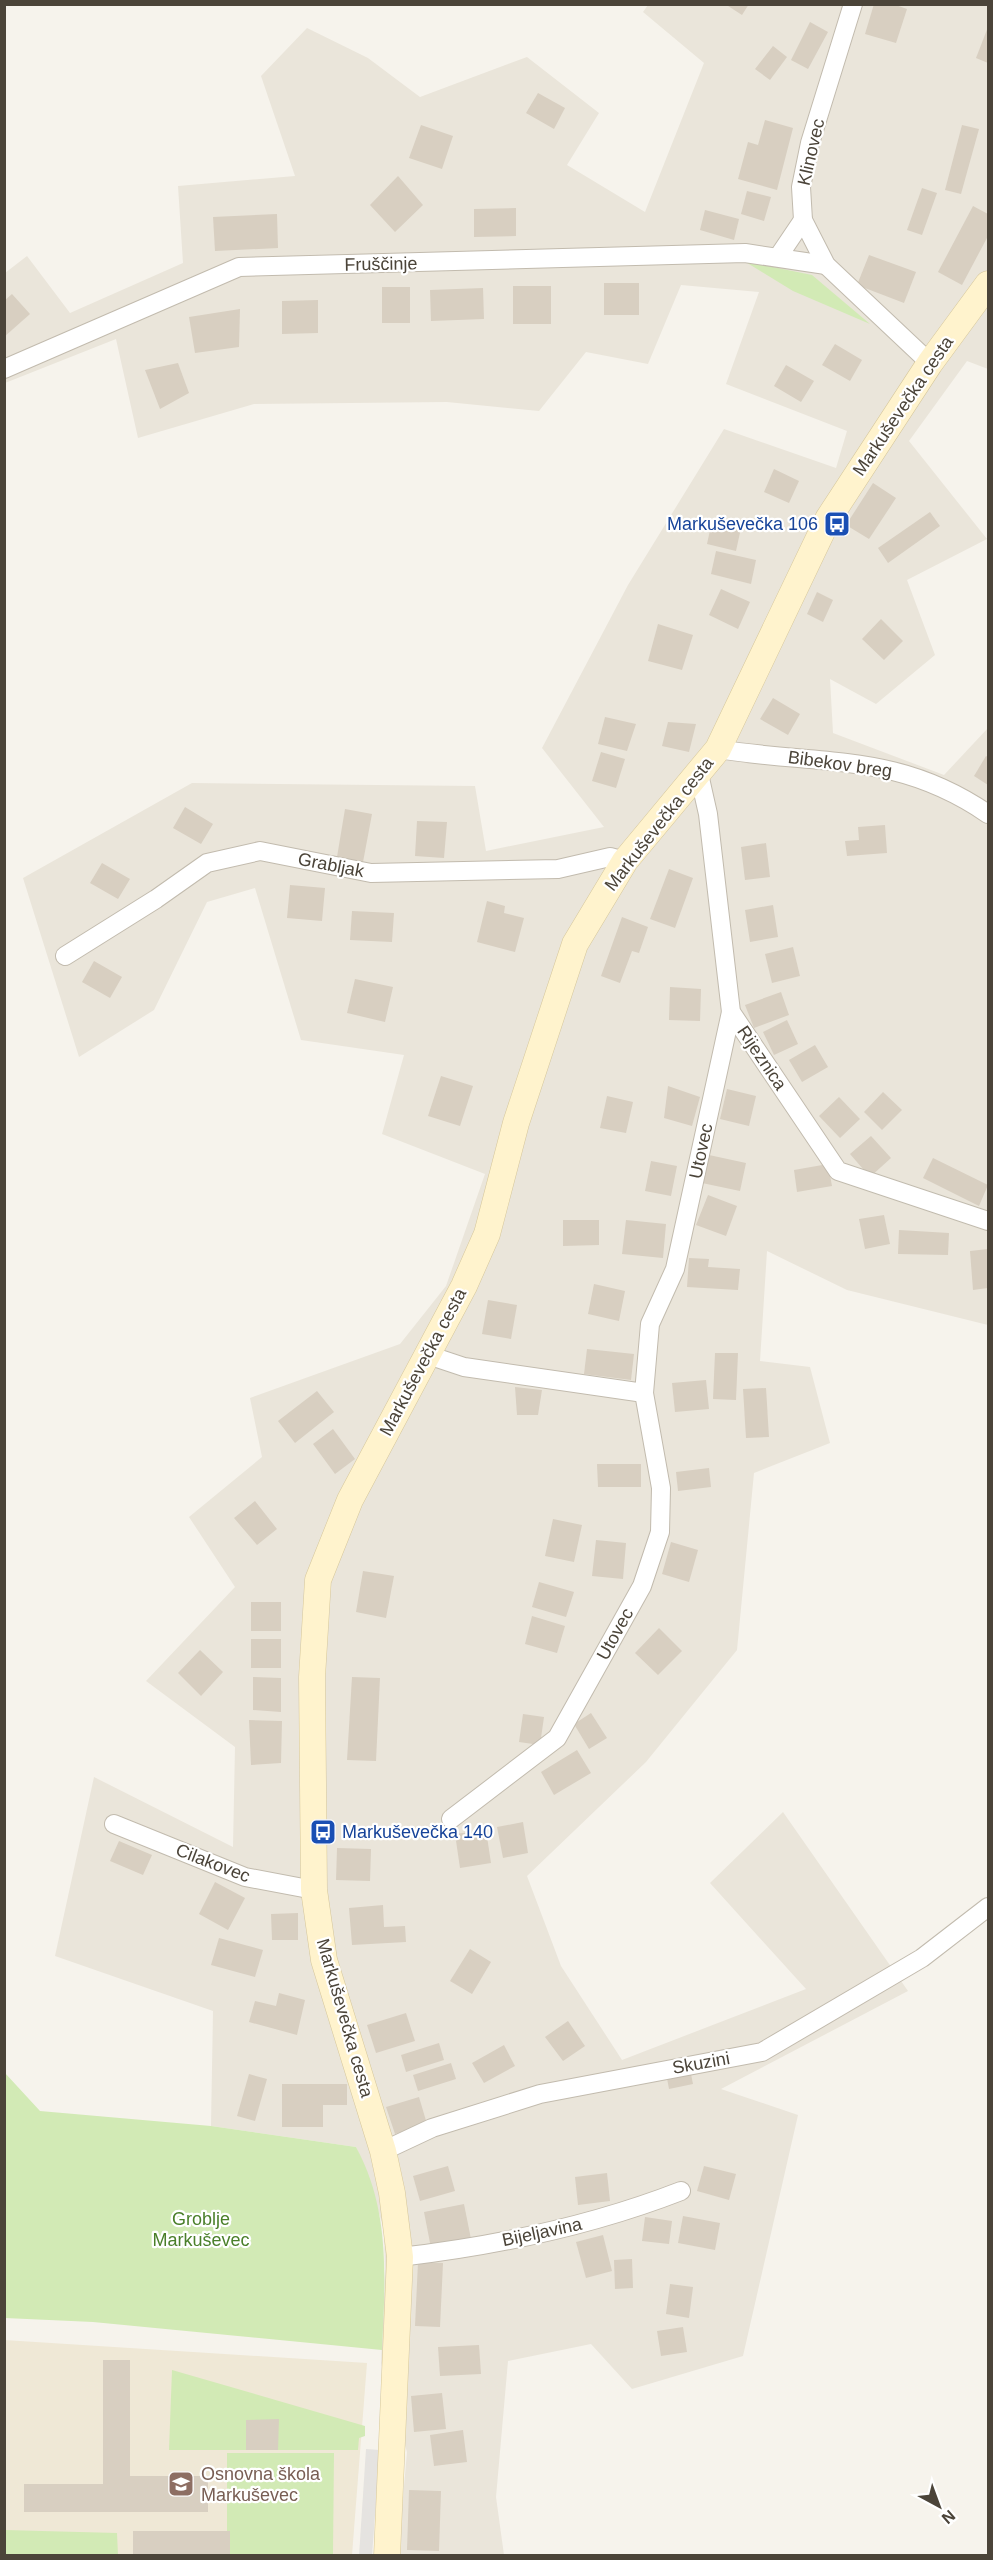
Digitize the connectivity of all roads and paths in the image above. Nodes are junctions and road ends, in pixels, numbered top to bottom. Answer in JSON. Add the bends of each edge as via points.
{"nodes":[{"id":1,"x":853,"y":4,"type":"edge"},
{"id":2,"x":803,"y":220,"type":"junction"},
{"id":3,"x":778,"y":257,"type":"junction"},
{"id":4,"x":826,"y":265,"type":"junction"},
{"id":5,"x":988,"y":284,"type":"edge"},
{"id":6,"x":930,"y":363,"type":"junction"},
{"id":7,"x":4,"y":369,"type":"edge"},
{"id":8,"x":718,"y":749,"type":"junction"},
{"id":9,"x":699,"y":774,"type":"junction"},
{"id":10,"x":988,"y":814,"type":"edge"},
{"id":11,"x":625,"y":861,"type":"junction"},
{"id":12,"x":65,"y":956,"type":"dead end"},
{"id":13,"x":731,"y":1012,"type":"junction"},
{"id":14,"x":988,"y":1221,"type":"edge"},
{"id":15,"x":428,"y":1355,"type":"junction"},
{"id":16,"x":644,"y":1393,"type":"junction"},
{"id":17,"x":451,"y":1819,"type":"dead end"},
{"id":18,"x":114,"y":1824,"type":"dead end"},
{"id":19,"x":314,"y":1890,"type":"junction"},
{"id":20,"x":988,"y":1907,"type":"edge"},
{"id":21,"x":383,"y":2151,"type":"junction"},
{"id":22,"x":681,"y":2191,"type":"dead end"},
{"id":23,"x":400,"y":2257,"type":"junction"},
{"id":24,"x":387,"y":2556,"type":"edge"}],
"edges":[{"from":1,"to":2,"type":"street","name":"Klinovec","via":[[810,144],[801,187]]},
{"from":2,"to":3,"type":"street"},
{"from":2,"to":4,"type":"street","name":"Klinovec"},
{"from":3,"to":4,"type":"street","name":"Fruščinje"},
{"from":3,"to":7,"type":"street","name":"Fruščinje","via":[[745,253],[239,267]]},
{"from":4,"to":6,"type":"street","name":"Klinovec"},
{"from":5,"to":6,"type":"main road","name":"Markuševečka cesta"},
{"from":6,"to":8,"type":"main road","name":"Markuševečka cesta","via":[[828,519]]},
{"from":8,"to":9,"type":"main road","name":"Markuševečka cesta"},
{"from":8,"to":10,"type":"street","name":"Bibekov breg","via":[[873,765],[921,777]]},
{"from":9,"to":11,"type":"main road","name":"Markuševečka cesta"},
{"from":9,"to":13,"type":"street","name":"Rijeznica","via":[[708,814]]},
{"from":11,"to":12,"type":"street","name":"Grabljak","via":[[610,857],[558,869],[371,873],[260,851],[207,863]]},
{"from":11,"to":15,"type":"main road","name":"Markuševečka cesta","via":[[575,944],[516,1123],[487,1234]]},
{"from":13,"to":14,"type":"street","name":"Rijeznica","via":[[838,1171]]},
{"from":13,"to":16,"type":"street","name":"Utovec","via":[[675,1269],[650,1324]]},
{"from":15,"to":16,"type":"street","via":[[464,1367]]},
{"from":15,"to":19,"type":"main road","name":"Markuševečka cesta","via":[[350,1500],[318,1580],[312,1677]]},
{"from":16,"to":17,"type":"street","name":"Utovec","via":[[661,1488],[660,1532],[642,1586],[557,1738]]},
{"from":18,"to":19,"type":"street","name":"Cilakovec","via":[[245,1877]]},
{"from":19,"to":21,"type":"main road","name":"Markuševečka cesta","via":[[324,1960]]},
{"from":20,"to":21,"type":"street","name":"Skuzini","via":[[922,1958],[762,2052],[540,2094],[432,2128]]},
{"from":21,"to":23,"type":"main road","name":"Markuševečka cesta"},
{"from":22,"to":23,"type":"street","name":"Bijeljavina","via":[[623,2214],[543,2233]]},
{"from":23,"to":24,"type":"main road","name":"Markuševečka cesta"}]}
